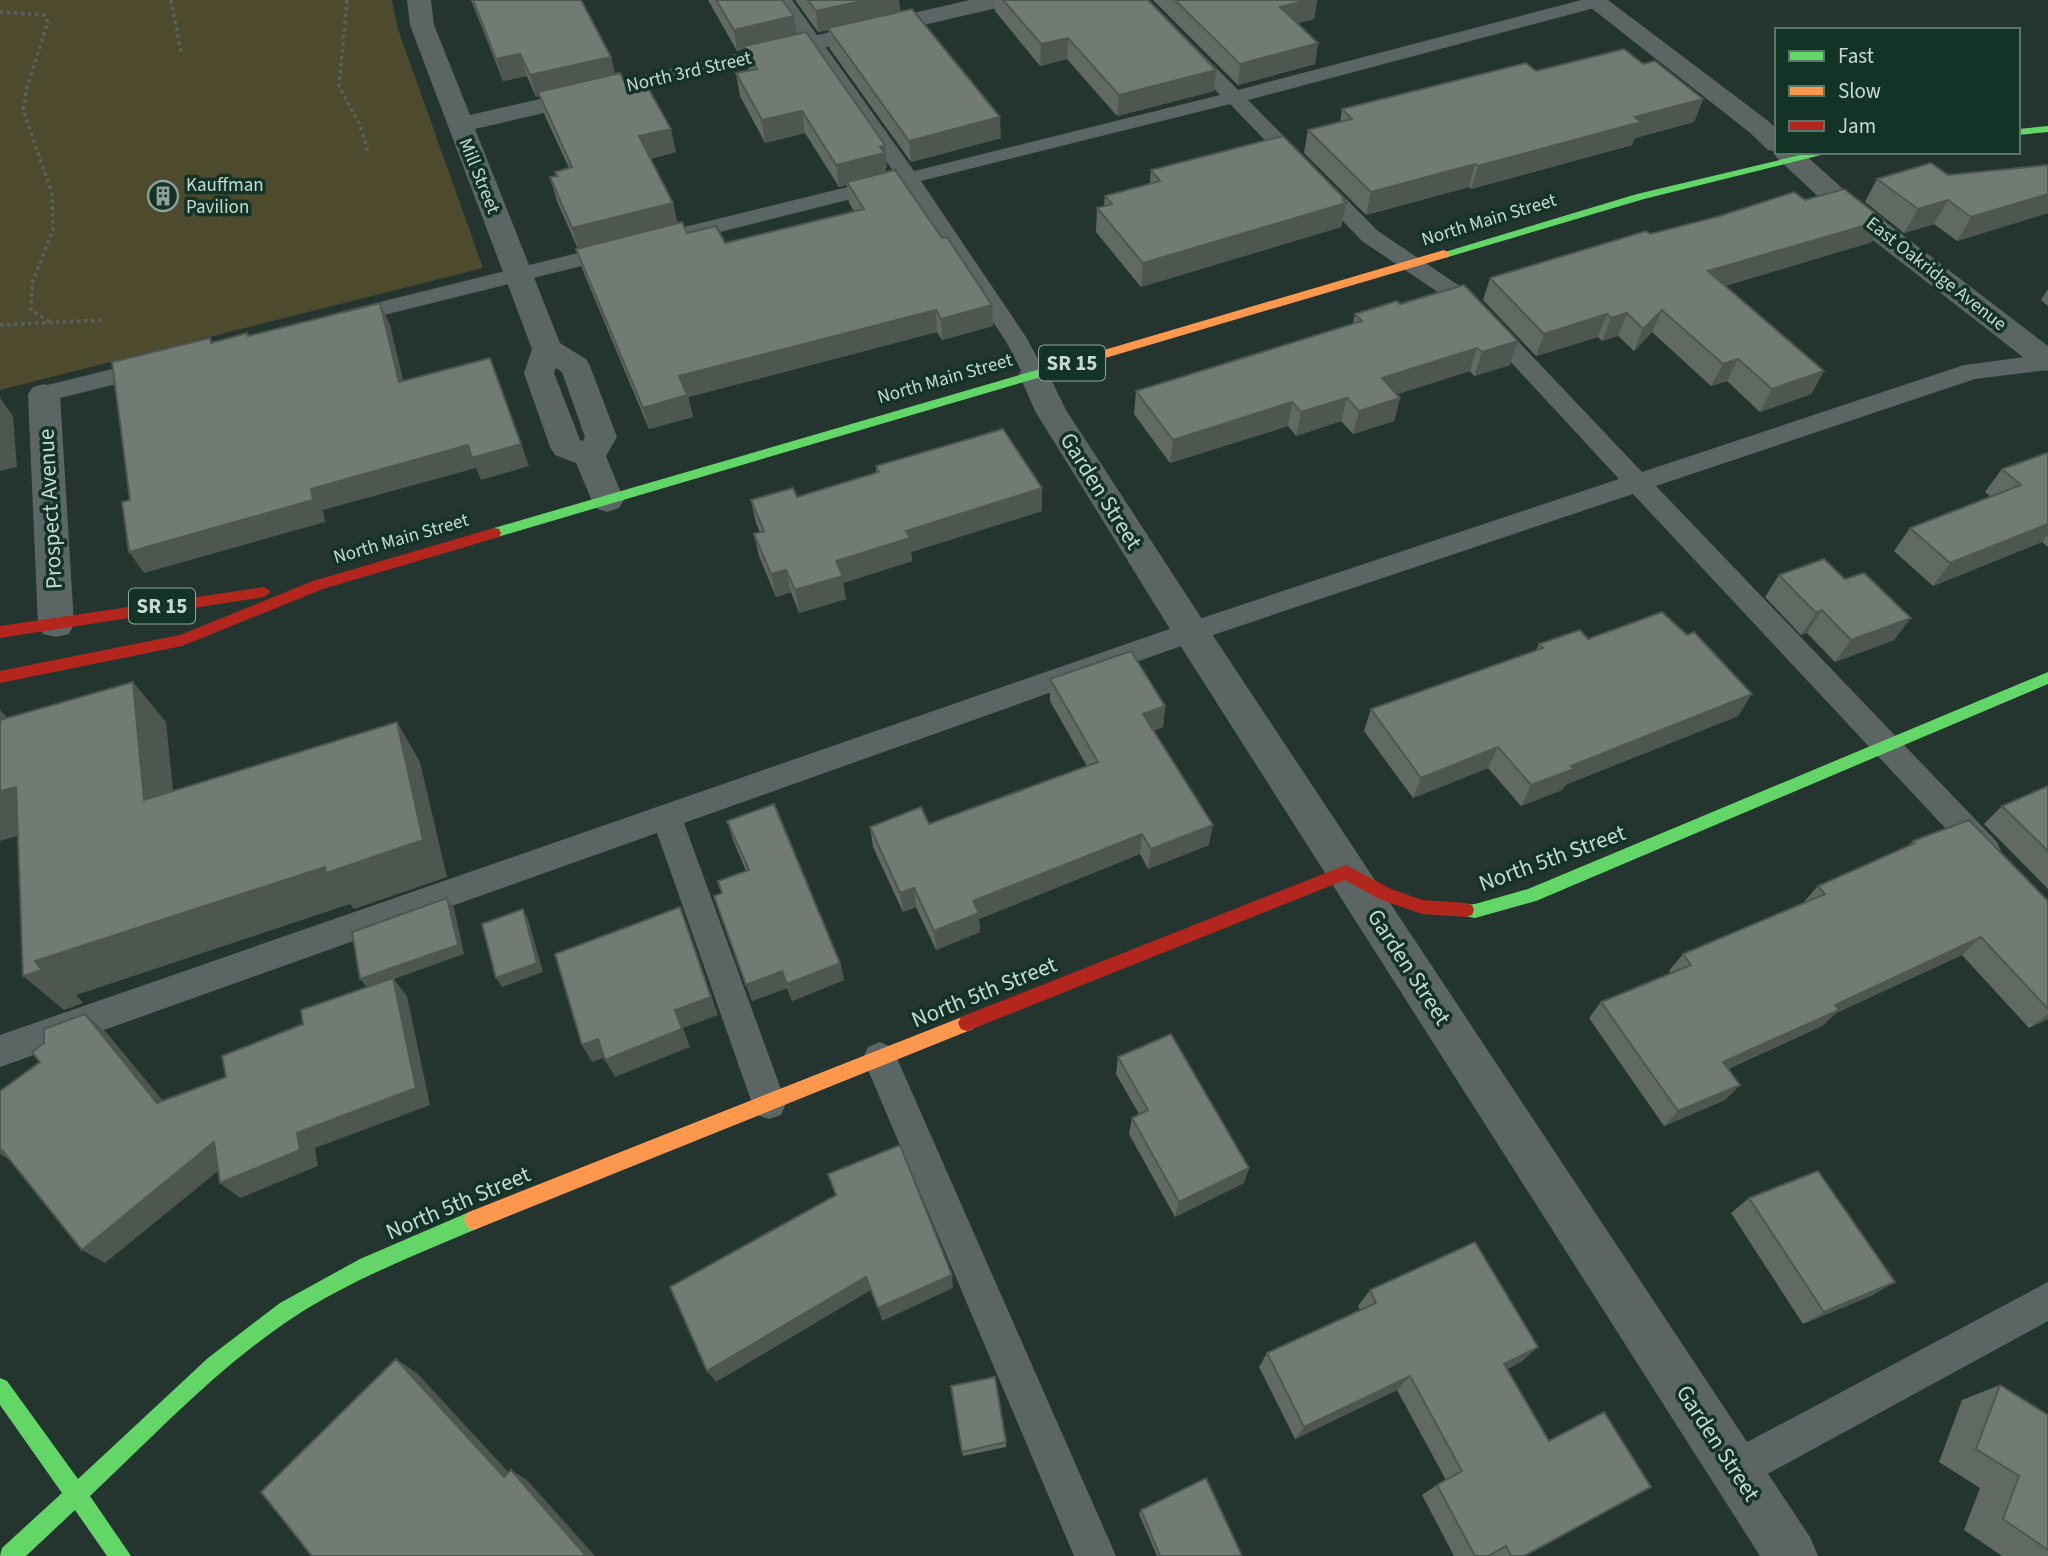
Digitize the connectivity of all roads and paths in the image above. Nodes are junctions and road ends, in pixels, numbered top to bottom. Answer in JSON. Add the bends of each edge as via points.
{"nodes":[{"id":1,"x":171,"y":0,"type":"edge"},
{"id":2,"x":347,"y":0,"type":"edge"},
{"id":3,"x":419,"y":0,"type":"edge"},
{"id":4,"x":783,"y":0,"type":"edge"},
{"id":5,"x":1001,"y":0,"type":"edge"},
{"id":6,"x":1139,"y":0,"type":"edge"},
{"id":7,"x":1594,"y":1,"type":"edge"},
{"id":8,"x":0,"y":12,"type":"edge"},
{"id":9,"x":814,"y":43,"type":"junction"},
{"id":10,"x":181,"y":53,"type":"dead end"},
{"id":11,"x":1235,"y":97,"type":"junction"},
{"id":12,"x":459,"y":125,"type":"junction"},
{"id":13,"x":2048,"y":129,"type":"edge"},
{"id":14,"x":2020,"y":132,"type":"edge"},
{"id":15,"x":1775,"y":142,"type":"edge"},
{"id":16,"x":368,"y":152,"type":"dead end"},
{"id":17,"x":1778,"y":154,"type":"edge"},
{"id":18,"x":1787,"y":154,"type":"edge"},
{"id":19,"x":909,"y":179,"type":"junction"},
{"id":20,"x":1413,"y":264,"type":"junction"},
{"id":21,"x":518,"y":274,"type":"junction"},
{"id":22,"x":101,"y":320,"type":"dead end"},
{"id":23,"x":50,"y":322,"type":"junction"},
{"id":24,"x":328,"y":322,"type":"edge"},
{"id":25,"x":0,"y":325,"type":"edge"},
{"id":26,"x":179,"y":360,"type":"edge"},
{"id":27,"x":2048,"y":361,"type":"edge"},
{"id":28,"x":1034,"y":374,"type":"junction"},
{"id":29,"x":44,"y":394,"type":"joint"},
{"id":30,"x":1637,"y":483,"type":"junction"},
{"id":31,"x":607,"y":500,"type":"junction"},
{"id":32,"x":318,"y":585,"type":"junction"},
{"id":33,"x":56,"y":624,"type":"junction"},
{"id":34,"x":4,"y":632,"type":"edge"},
{"id":35,"x":1191,"y":632,"type":"junction"},
{"id":36,"x":0,"y":677,"type":"edge"},
{"id":37,"x":2048,"y":678,"type":"edge"},
{"id":38,"x":1886,"y":747,"type":"junction"},
{"id":39,"x":666,"y":817,"type":"junction"},
{"id":40,"x":2000,"y":865,"type":"edge"},
{"id":41,"x":1346,"y":872,"type":"junction"},
{"id":42,"x":0,"y":1051,"type":"edge"},
{"id":43,"x":880,"y":1058,"type":"junction"},
{"id":44,"x":769,"y":1102,"type":"junction"},
{"id":45,"x":2048,"y":1301,"type":"edge"},
{"id":46,"x":0,"y":1388,"type":"edge"},
{"id":47,"x":1735,"y":1470,"type":"junction"},
{"id":48,"x":75,"y":1494,"type":"junction"},
{"id":49,"x":10,"y":1556,"type":"edge"},
{"id":50,"x":120,"y":1556,"type":"edge"},
{"id":51,"x":1095,"y":1556,"type":"edge"},
{"id":52,"x":1791,"y":1556,"type":"edge"}],
"edges":[{"from":1,"to":10,"type":"path"},
{"from":2,"to":16,"type":"path","via":[[339,86],[360,125]]},
{"from":3,"to":12,"type":"street","name":"Mill Street","via":[[422,25]]},
{"from":4,"to":9,"type":"lane"},
{"from":5,"to":9,"type":"street","name":"North 3rd Street"},
{"from":6,"to":11,"type":"lane"},
{"from":7,"to":11,"type":"lane"},
{"from":7,"to":15,"type":"street","name":"East Oakridge Avenue"},
{"from":8,"to":23,"type":"path","via":[[44,15],[48,22],[23,110],[52,193],[53,230],[32,283],[31,310]]},
{"from":9,"to":12,"type":"street","name":"North 3rd Street"},
{"from":9,"to":19,"type":"lane"},
{"from":11,"to":19,"type":"lane"},
{"from":11,"to":20,"type":"lane","via":[[1370,236]]},
{"from":12,"to":21,"type":"street","name":"Mill Street"},
{"from":13,"to":14,"type":"main road"},
{"from":17,"to":20,"type":"main road","name":"North Main Street","number":"SR 15"},
{"from":18,"to":27,"type":"street","name":"East Oakridge Avenue","via":[[1834,196]]},
{"from":19,"to":21,"type":"lane"},
{"from":19,"to":28,"type":"lane","via":[[1018,342]]},
{"from":20,"to":28,"type":"main road","name":"North Main Street","number":"SR 15"},
{"from":20,"to":30,"type":"lane","via":[[1468,302]]},
{"from":21,"to":24,"type":"lane"},
{"from":21,"to":31,"type":"street","name":"Mill Street","via":[[547,349],[539,373],[566,447],[590,456]]},
{"from":22,"to":23,"type":"path"},
{"from":23,"to":25,"type":"path"},
{"from":26,"to":29,"type":"lane"},
{"from":27,"to":30,"type":"lane","via":[[1972,371]]},
{"from":28,"to":31,"type":"main road","name":"North Main Street","number":"SR 15"},
{"from":28,"to":35,"type":"street","name":"Garden Street","via":[[1051,411]]},
{"from":29,"to":33,"type":"street","name":"Prospect Avenue"},
{"from":30,"to":35,"type":"lane"},
{"from":30,"to":38,"type":"lane"},
{"from":31,"to":32,"type":"main road","name":"North Main Street","number":"SR 15"},
{"from":32,"to":33,"type":"main road","name":"North Main Street","number":"SR 15"},
{"from":32,"to":36,"type":"main road","name":"North Main Street","number":"SR 15","via":[[182,640]]},
{"from":33,"to":34,"type":"main road","name":"North Main Street","number":"SR 15"},
{"from":35,"to":39,"type":"lane"},
{"from":35,"to":41,"type":"street","name":"Garden Street"},
{"from":37,"to":38,"type":"main road","name":"North 5th Street"},
{"from":38,"to":40,"type":"lane"},
{"from":38,"to":41,"type":"main road","name":"North 5th Street","via":[[1530,896],[1475,911],[1422,907],[1385,894]]},
{"from":39,"to":42,"type":"lane"},
{"from":39,"to":44,"type":"lane"},
{"from":41,"to":43,"type":"main road","name":"North 5th Street"},
{"from":41,"to":47,"type":"street","name":"Garden Street"},
{"from":43,"to":44,"type":"main road","name":"North 5th Street"},
{"from":43,"to":51,"type":"lane"},
{"from":44,"to":48,"type":"main road","name":"North 5th Street","via":[[366,1266],[287,1310],[215,1365]]},
{"from":45,"to":47,"type":"lane"},
{"from":46,"to":48,"type":"main road"},
{"from":47,"to":52,"type":"street","name":"Garden Street"},
{"from":48,"to":49,"type":"main road","name":"North 5th Street"},
{"from":48,"to":50,"type":"main road"}]}
